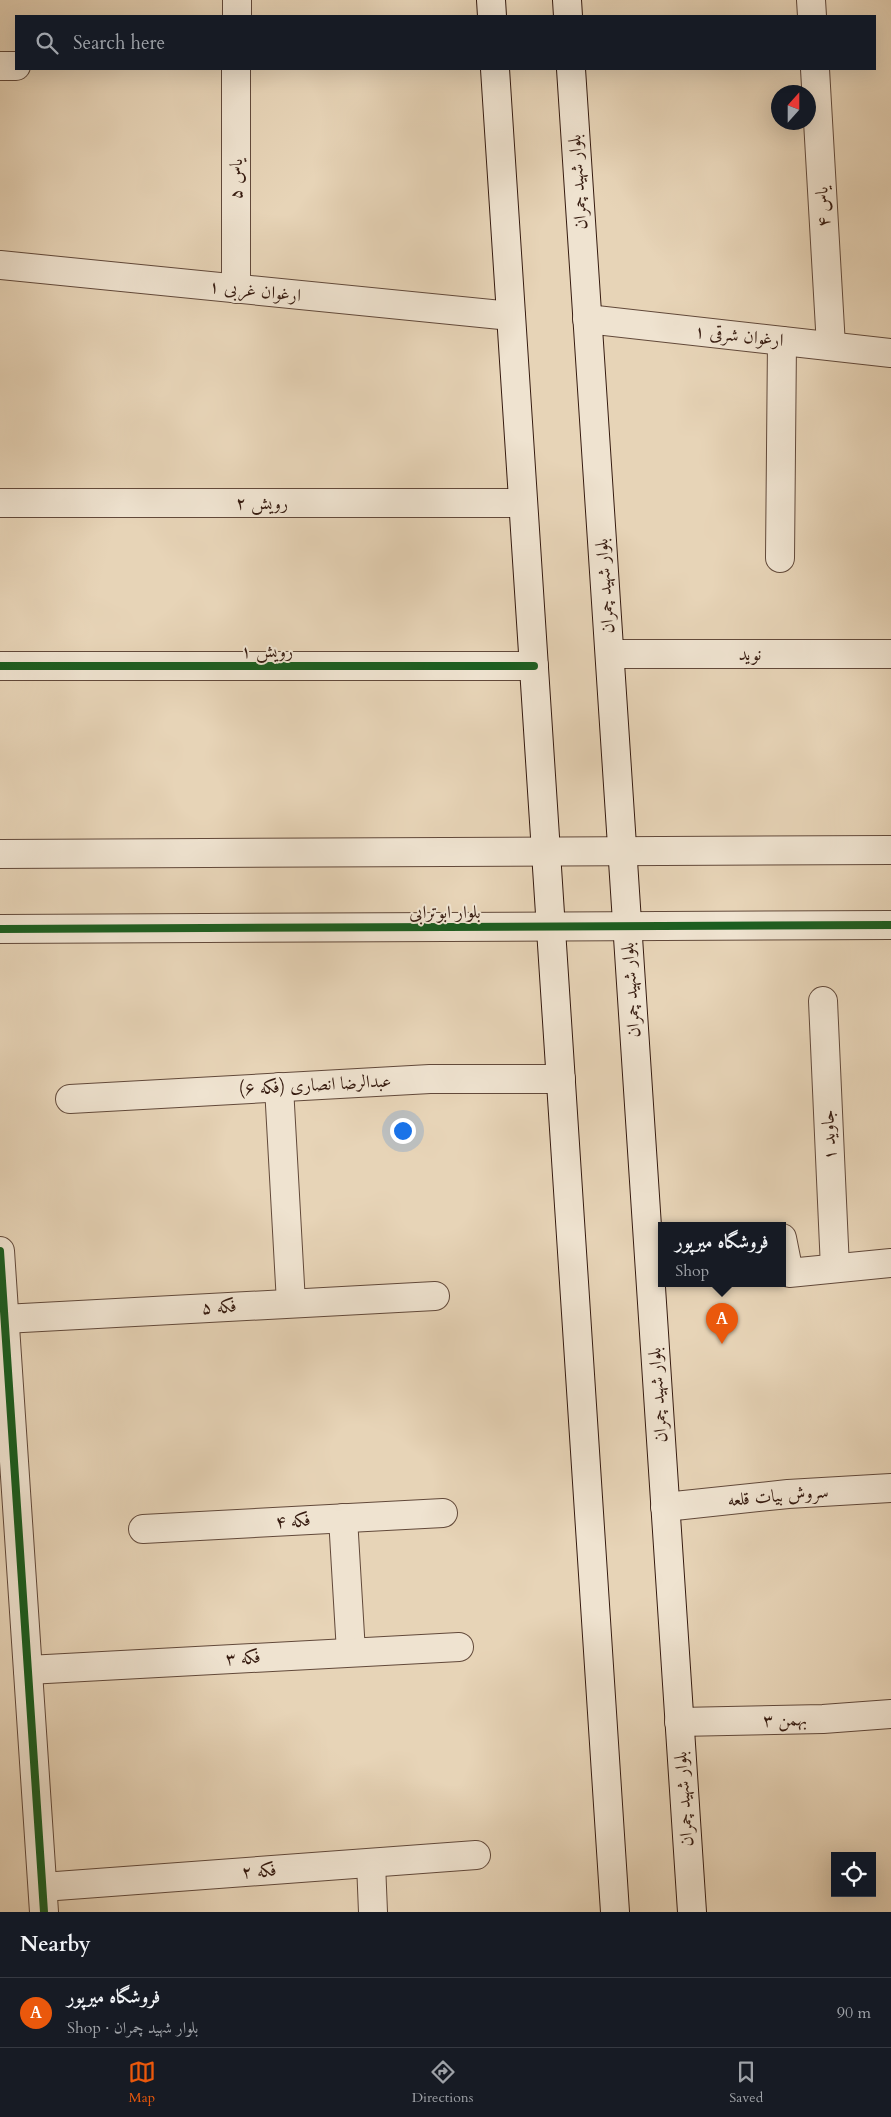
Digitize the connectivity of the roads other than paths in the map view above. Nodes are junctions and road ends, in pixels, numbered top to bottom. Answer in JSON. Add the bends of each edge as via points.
{"nodes":[{"id":1,"x":237,"y":0,"type":"edge"},
{"id":2,"x":490,"y":0,"type":"edge"},
{"id":3,"x":567,"y":0,"type":"edge"},
{"id":4,"x":811,"y":0,"type":"edge"},
{"id":5,"x":236,"y":15,"type":"edge"},
{"id":6,"x":492,"y":15,"type":"edge"},
{"id":7,"x":568,"y":15,"type":"edge"},
{"id":8,"x":812,"y":15,"type":"edge"},
{"id":9,"x":0,"y":66,"type":"edge"},
{"id":10,"x":15,"y":66,"type":"edge"},
{"id":11,"x":236,"y":70,"type":"edge"},
{"id":12,"x":495,"y":70,"type":"edge"},
{"id":13,"x":571,"y":70,"type":"edge"},
{"id":14,"x":815,"y":70,"type":"edge"},
{"id":15,"x":0,"y":265,"type":"edge"},
{"id":16,"x":236,"y":289,"type":"junction"},
{"id":17,"x":511,"y":316,"type":"junction"},
{"id":18,"x":587,"y":319,"type":"junction"},
{"id":19,"x":782,"y":341,"type":"junction"},
{"id":20,"x":830,"y":346,"type":"junction"},
{"id":21,"x":891,"y":353,"type":"edge"},
{"id":22,"x":0,"y":503,"type":"edge"},
{"id":23,"x":524,"y":504,"type":"junction"},
{"id":24,"x":780,"y":558,"type":"dead end"},
{"id":25,"x":610,"y":654,"type":"junction"},
{"id":26,"x":891,"y":654,"type":"edge"},
{"id":27,"x":0,"y":666,"type":"edge"},
{"id":28,"x":534,"y":666,"type":"junction"},
{"id":29,"x":891,"y":850,"type":"edge"},
{"id":30,"x":546,"y":852,"type":"junction"},
{"id":31,"x":622,"y":852,"type":"junction"},
{"id":32,"x":0,"y":854,"type":"edge"},
{"id":33,"x":891,"y":925,"type":"edge"},
{"id":34,"x":627,"y":926,"type":"junction"},
{"id":35,"x":551,"y":927,"type":"junction"},
{"id":36,"x":0,"y":929,"type":"edge"},
{"id":37,"x":823,"y":1001,"type":"dead end"},
{"id":38,"x":561,"y":1079,"type":"junction"},
{"id":39,"x":279,"y":1088,"type":"junction"},
{"id":40,"x":70,"y":1099,"type":"dead end"},
{"id":41,"x":0,"y":1250,"type":"edge"},
{"id":42,"x":655,"y":1251,"type":"edge"},
{"id":43,"x":786,"y":1258,"type":"edge"},
{"id":44,"x":891,"y":1263,"type":"edge"},
{"id":45,"x":835,"y":1268,"type":"junction"},
{"id":46,"x":435,"y":1296,"type":"dead end"},
{"id":47,"x":291,"y":1303,"type":"junction"},
{"id":48,"x":4,"y":1319,"type":"junction"},
{"id":49,"x":891,"y":1488,"type":"edge"},
{"id":50,"x":665,"y":1507,"type":"junction"},
{"id":51,"x":443,"y":1513,"type":"dead end"},
{"id":52,"x":342,"y":1518,"type":"junction"},
{"id":53,"x":143,"y":1530,"type":"dead end"},
{"id":54,"x":11,"y":1584,"type":"edge"},
{"id":55,"x":459,"y":1646,"type":"dead end"},
{"id":56,"x":350,"y":1652,"type":"junction"},
{"id":57,"x":28,"y":1670,"type":"junction"},
{"id":58,"x":891,"y":1714,"type":"edge"},
{"id":59,"x":679,"y":1722,"type":"junction"},
{"id":60,"x":476,"y":1855,"type":"dead end"},
{"id":61,"x":370,"y":1863,"type":"junction"},
{"id":62,"x":43,"y":1900,"type":"edge"},
{"id":63,"x":373,"y":1912,"type":"edge"},
{"id":64,"x":615,"y":1912,"type":"edge"},
{"id":65,"x":692,"y":1912,"type":"edge"}],
"edges":[{"from":1,"to":5,"type":"street"},
{"from":2,"to":6,"type":"street"},
{"from":3,"to":7,"type":"street"},
{"from":4,"to":8,"type":"street"},
{"from":9,"to":10,"type":"street"},
{"from":11,"to":16,"type":"street","name":"یاس ۵"},
{"from":12,"to":17,"type":"street"},
{"from":13,"to":18,"type":"street","name":"بلوار شهید چمران"},
{"from":14,"to":20,"type":"street","name":"یاس ۴"},
{"from":15,"to":16,"type":"street","name":"ارغوان غربی ۱"},
{"from":16,"to":17,"type":"street","name":"ارغوان غربی ۱"},
{"from":17,"to":23,"type":"street"},
{"from":18,"to":19,"type":"street","name":"ارغوان شرقی ۱"},
{"from":18,"to":25,"type":"street","name":"بلوار شهید چمران"},
{"from":19,"to":20,"type":"street","name":"ارغوان شرقی ۱"},
{"from":19,"to":24,"type":"street"},
{"from":20,"to":21,"type":"street","name":"ارغوان شرقی ۱"},
{"from":22,"to":23,"type":"street","name":"رویش ۲"},
{"from":23,"to":28,"type":"street"},
{"from":25,"to":26,"type":"street","name":"نوید"},
{"from":25,"to":31,"type":"street","name":"بلوار شهید چمران"},
{"from":27,"to":28,"type":"street","name":"رویش ۱"},
{"from":28,"to":30,"type":"street"},
{"from":29,"to":31,"type":"street"},
{"from":30,"to":31,"type":"street"},
{"from":30,"to":32,"type":"street"},
{"from":30,"to":35,"type":"street"},
{"from":31,"to":34,"type":"street","name":"بلوار شهید چمران"},
{"from":33,"to":34,"type":"street","name":"بلوار ابوترابی"},
{"from":34,"to":35,"type":"street","name":"بلوار ابوترابی"},
{"from":34,"to":42,"type":"street","name":"بلوار شهید چمران"},
{"from":35,"to":36,"type":"street","name":"بلوار ابوترابی"},
{"from":35,"to":38,"type":"street"},
{"from":37,"to":45,"type":"street","name":"جاوید ۱"},
{"from":38,"to":39,"type":"street","name":"عبدالرضا انصاری (فکه ۶)","via":[[430,1079]]},
{"from":38,"to":64,"type":"street"},
{"from":39,"to":40,"type":"street","name":"عبدالرضا انصاری (فکه ۶)"},
{"from":39,"to":47,"type":"street"},
{"from":41,"to":48,"type":"street"},
{"from":42,"to":50,"type":"street","name":"بلوار شهید چمران"},
{"from":43,"to":45,"type":"street","via":[[789,1273]]},
{"from":44,"to":45,"type":"street"},
{"from":46,"to":47,"type":"street","name":"فکه ۵"},
{"from":47,"to":48,"type":"street","name":"فکه ۵"},
{"from":48,"to":54,"type":"street"},
{"from":49,"to":50,"type":"street","name":"سروش بیات قلعه","via":[[788,1494]]},
{"from":50,"to":59,"type":"street","name":"بلوار شهید چمران"},
{"from":51,"to":52,"type":"street","name":"فکه ۴"},
{"from":52,"to":53,"type":"street","name":"فکه ۴"},
{"from":52,"to":56,"type":"street"},
{"from":54,"to":57,"type":"street"},
{"from":55,"to":56,"type":"street","name":"فکه ۳"},
{"from":56,"to":57,"type":"street","name":"فکه ۳"},
{"from":57,"to":62,"type":"street"},
{"from":58,"to":59,"type":"street","name":"بهمن ۳"},
{"from":59,"to":65,"type":"street","name":"بلوار شهید چمران"},
{"from":60,"to":61,"type":"street","name":"فکه ۲"},
{"from":61,"to":62,"type":"street","name":"فکه ۲"},
{"from":61,"to":63,"type":"street"}]}
